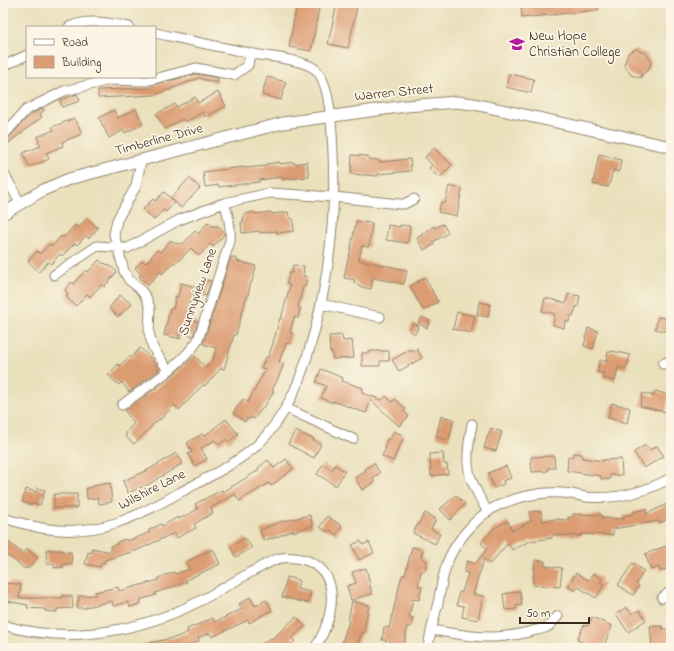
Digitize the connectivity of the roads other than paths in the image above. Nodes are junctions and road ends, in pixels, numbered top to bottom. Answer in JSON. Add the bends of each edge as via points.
{"nodes":[{"id":1,"x":71,"y":26,"type":"edge"},
{"id":2,"x":123,"y":26,"type":"edge"},
{"id":3,"x":156,"y":33,"type":"edge"},
{"id":4,"x":250,"y":53,"type":"junction"},
{"id":5,"x":26,"y":55,"type":"edge"},
{"id":6,"x":3,"y":66,"type":"edge"},
{"id":7,"x":330,"y":115,"type":"junction"},
{"id":8,"x":3,"y":136,"type":"edge"},
{"id":9,"x":671,"y":147,"type":"edge"},
{"id":10,"x":141,"y":161,"type":"junction"},
{"id":11,"x":3,"y":174,"type":"edge"},
{"id":12,"x":334,"y":197,"type":"junction"},
{"id":13,"x":414,"y":199,"type":"dead end"},
{"id":14,"x":20,"y":203,"type":"junction"},
{"id":15,"x":224,"y":203,"type":"junction"},
{"id":16,"x":3,"y":214,"type":"edge"},
{"id":17,"x":118,"y":248,"type":"junction"},
{"id":18,"x":54,"y":275,"type":"dead end"},
{"id":19,"x":321,"y":304,"type":"junction"},
{"id":20,"x":380,"y":317,"type":"dead end"},
{"id":21,"x":168,"y":370,"type":"junction"},
{"id":22,"x":122,"y":405,"type":"dead end"},
{"id":23,"x":286,"y":408,"type":"junction"},
{"id":24,"x":472,"y":424,"type":"dead end"},
{"id":25,"x":353,"y":438,"type":"dead end"},
{"id":26,"x":671,"y":478,"type":"edge"},
{"id":27,"x":488,"y":512,"type":"junction"},
{"id":28,"x":3,"y":518,"type":"edge"},
{"id":29,"x":671,"y":591,"type":"edge"},
{"id":30,"x":662,"y":598,"type":"dead end"},
{"id":31,"x":558,"y":616,"type":"dead end"},
{"id":32,"x":3,"y":625,"type":"edge"},
{"id":33,"x":432,"y":630,"type":"junction"},
{"id":34,"x":315,"y":648,"type":"edge"},
{"id":35,"x":428,"y":648,"type":"edge"}],
"edges":[{"from":1,"to":2,"type":"street","via":[[94,21]]},
{"from":3,"to":4,"type":"street"},
{"from":4,"to":7,"type":"street","via":[[306,64],[316,69],[327,90]]},
{"from":4,"to":8,"type":"street","via":[[248,65],[234,76],[196,68],[146,81],[110,80],[64,91],[26,110]]},
{"from":5,"to":6,"type":"street"},
{"from":7,"to":9,"type":"street","name":"Warren Street","via":[[456,102],[496,108]]},
{"from":7,"to":10,"type":"street","name":"Timberline Drive","via":[[283,123]]},
{"from":7,"to":12,"type":"street","name":"Wilshire Lane"},
{"from":10,"to":14,"type":"street","name":"Timberline Drive","via":[[69,179]]},
{"from":10,"to":17,"type":"street","via":[[136,186],[117,220],[114,234]]},
{"from":11,"to":14,"type":"street"},
{"from":12,"to":13,"type":"street","via":[[400,204]]},
{"from":12,"to":15,"type":"street","via":[[270,193]]},
{"from":12,"to":19,"type":"street","name":"Wilshire Lane","via":[[331,246]]},
{"from":14,"to":16,"type":"street","name":"Timberline Drive"},
{"from":15,"to":17,"type":"street","via":[[179,220],[128,248]]},
{"from":15,"to":21,"type":"street","name":"Sunnyview Lane","via":[[231,228],[230,242],[198,340],[191,351]]},
{"from":17,"to":18,"type":"street","via":[[97,246]]},
{"from":17,"to":21,"type":"street","via":[[124,271],[129,280],[142,292],[150,308],[149,333],[153,348]]},
{"from":19,"to":20,"type":"street"},
{"from":19,"to":23,"type":"street","name":"Wilshire Lane","via":[[308,355]]},
{"from":21,"to":22,"type":"street","name":"Sunnyview Lane"},
{"from":23,"to":25,"type":"street"},
{"from":23,"to":28,"type":"street","name":"Wilshire Lane","via":[[266,435],[239,458],[135,517],[105,526],[68,530],[37,528]]},
{"from":24,"to":27,"type":"street","via":[[468,445],[468,467],[472,484]]},
{"from":26,"to":27,"type":"street","via":[[632,495],[607,498],[543,493],[523,496]]},
{"from":27,"to":33,"type":"street","via":[[462,539],[450,557],[444,572]]},
{"from":29,"to":30,"type":"street"},
{"from":31,"to":33,"type":"street","via":[[545,628],[504,636],[461,635]]},
{"from":32,"to":34,"type":"street","via":[[46,634],[81,634],[147,624],[197,603],[270,562],[282,558],[303,560],[316,566],[326,575],[331,589],[330,612]]},
{"from":33,"to":35,"type":"street"}]}
